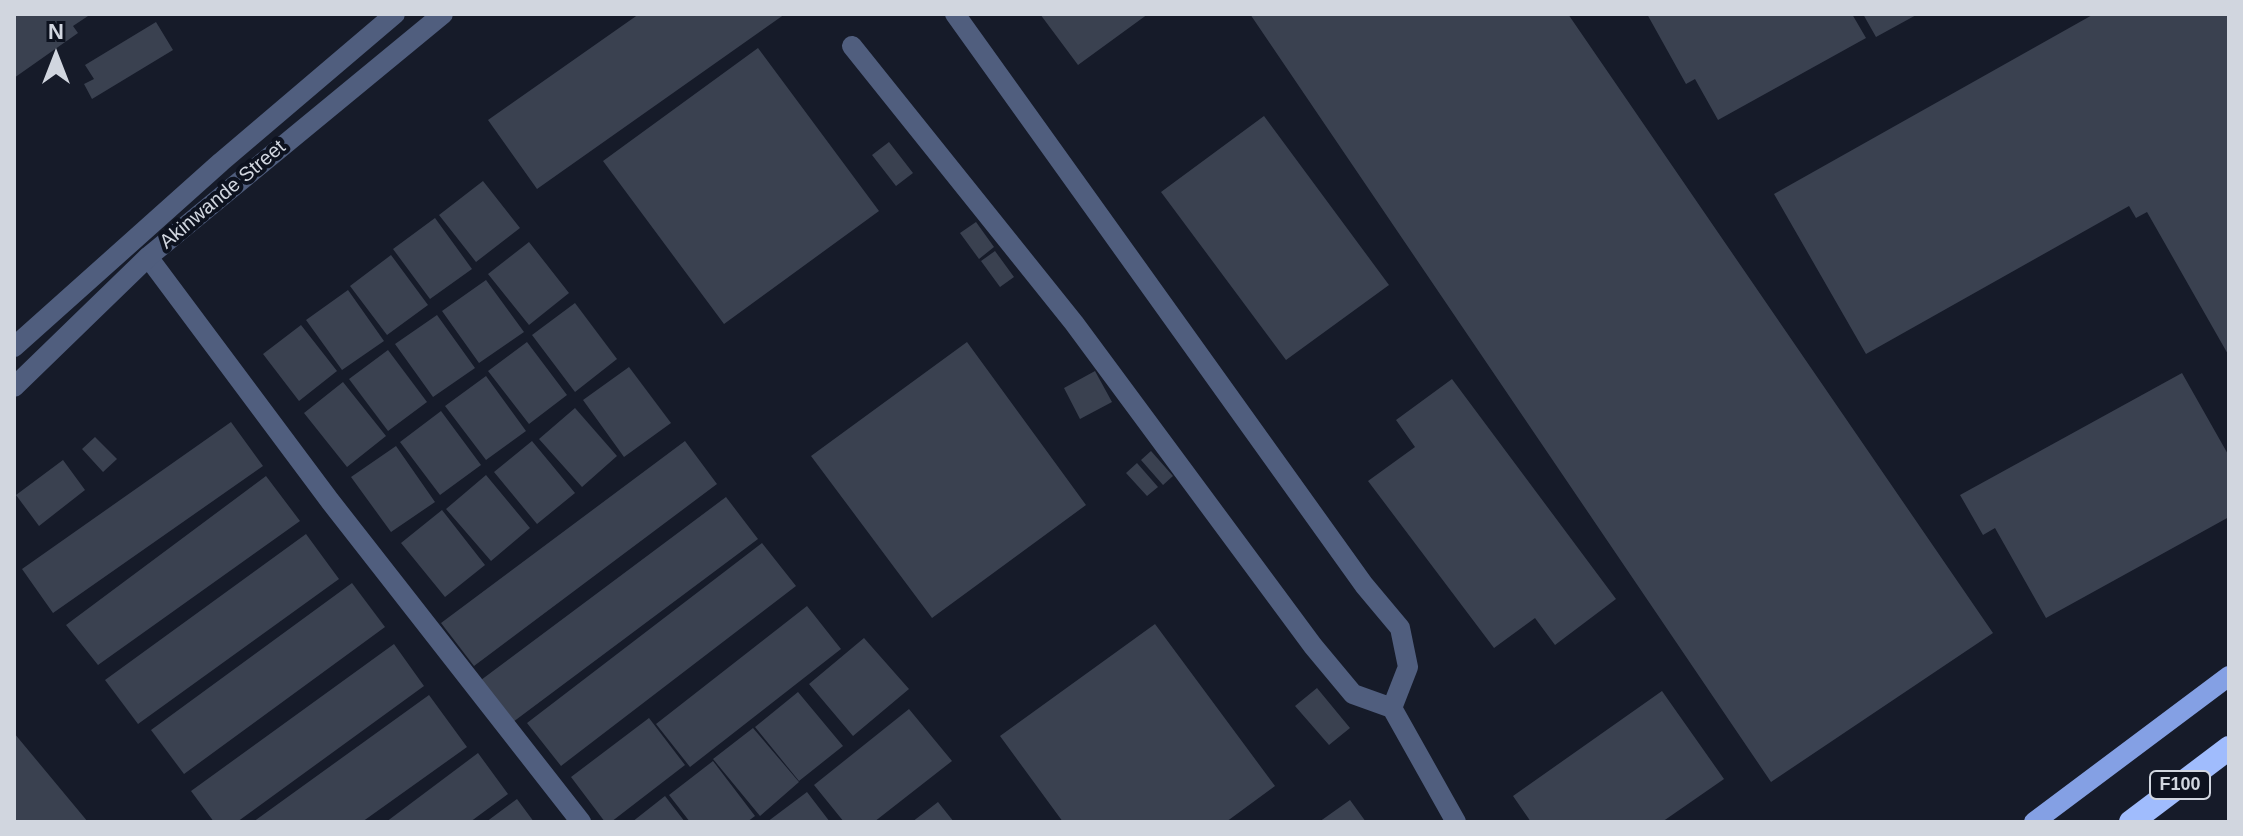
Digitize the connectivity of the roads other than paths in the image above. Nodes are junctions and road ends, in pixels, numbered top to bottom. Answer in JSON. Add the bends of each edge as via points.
{"nodes":[{"id":1,"x":395,"y":14,"type":"edge"},
{"id":2,"x":443,"y":14,"type":"edge"},
{"id":3,"x":955,"y":14,"type":"edge"},
{"id":4,"x":852,"y":46,"type":"dead end"},
{"id":5,"x":148,"y":257,"type":"junction"},
{"id":6,"x":14,"y":347,"type":"edge"},
{"id":7,"x":14,"y":387,"type":"edge"},
{"id":8,"x":2229,"y":676,"type":"edge"},
{"id":9,"x":1392,"y":708,"type":"junction"},
{"id":10,"x":2229,"y":748,"type":"edge"},
{"id":11,"x":581,"y":822,"type":"edge"},
{"id":12,"x":1456,"y":822,"type":"edge"},
{"id":13,"x":2034,"y":822,"type":"edge"},
{"id":14,"x":2131,"y":822,"type":"edge"}],
"edges":[{"from":1,"to":6,"type":"street","name":"Akinwande Street"},
{"from":2,"to":5,"type":"street","name":"Akinwande Street"},
{"from":3,"to":9,"type":"street","via":[[1400,628],[1408,667]]},
{"from":4,"to":9,"type":"street","via":[[1074,323],[1313,646],[1353,694]]},
{"from":5,"to":7,"type":"street","name":"Akinwande Street"},
{"from":5,"to":11,"type":"street"},
{"from":8,"to":13,"type":"main road"},
{"from":9,"to":12,"type":"street"},
{"from":10,"to":14,"type":"highway","number":"F100"}]}
